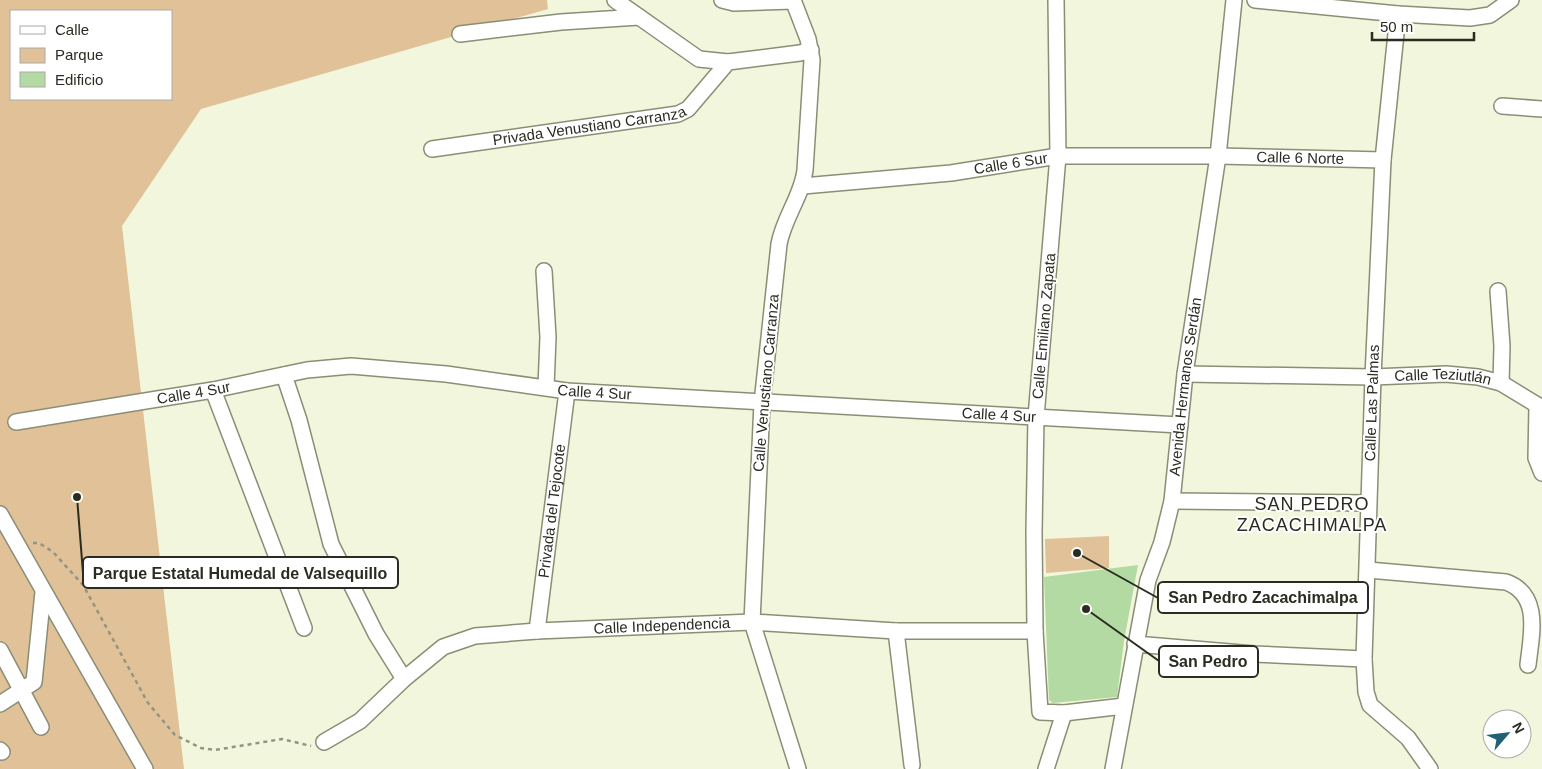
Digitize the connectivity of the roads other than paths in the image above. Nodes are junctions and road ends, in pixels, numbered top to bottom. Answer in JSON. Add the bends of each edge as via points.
{"nodes":[{"id":1,"x":615,"y":0,"type":"edge"},
{"id":2,"x":722,"y":0,"type":"edge"},
{"id":3,"x":1056,"y":0,"type":"edge"},
{"id":4,"x":1234,"y":0,"type":"edge"},
{"id":5,"x":1255,"y":0,"type":"edge"},
{"id":6,"x":1511,"y":0,"type":"edge"},
{"id":7,"x":793,"y":1,"type":"edge"},
{"id":8,"x":1398,"y":14,"type":"junction"},
{"id":9,"x":639,"y":17,"type":"junction"},
{"id":10,"x":460,"y":34,"type":"dead end"},
{"id":11,"x":811,"y":50,"type":"junction"},
{"id":12,"x":728,"y":62,"type":"junction"},
{"id":13,"x":1502,"y":106,"type":"dead end"},
{"id":14,"x":1542,"y":109,"type":"edge"},
{"id":15,"x":432,"y":149,"type":"dead end"},
{"id":16,"x":1058,"y":156,"type":"junction"},
{"id":17,"x":1218,"y":156,"type":"junction"},
{"id":18,"x":1383,"y":160,"type":"junction"},
{"id":19,"x":803,"y":186,"type":"junction"},
{"id":20,"x":544,"y":271,"type":"dead end"},
{"id":21,"x":1498,"y":291,"type":"dead end"},
{"id":22,"x":1186,"y":374,"type":"junction"},
{"id":23,"x":284,"y":375,"type":"junction"},
{"id":24,"x":1372,"y":376,"type":"junction"},
{"id":25,"x":1501,"y":383,"type":"junction"},
{"id":26,"x":546,"y":387,"type":"junction"},
{"id":27,"x":213,"y":390,"type":"junction"},
{"id":28,"x":567,"y":391,"type":"junction"},
{"id":29,"x":762,"y":403,"type":"junction"},
{"id":30,"x":1540,"y":406,"type":"edge"},
{"id":31,"x":1036,"y":417,"type":"junction"},
{"id":32,"x":16,"y":422,"type":"dead end"},
{"id":33,"x":1180,"y":425,"type":"junction"},
{"id":34,"x":1542,"y":473,"type":"edge"},
{"id":35,"x":1172,"y":501,"type":"junction"},
{"id":36,"x":1368,"y":503,"type":"junction"},
{"id":37,"x":0,"y":514,"type":"edge"},
{"id":38,"x":1368,"y":570,"type":"junction"},
{"id":39,"x":43,"y":592,"type":"junction"},
{"id":40,"x":752,"y":622,"type":"junction"},
{"id":41,"x":304,"y":628,"type":"dead end"},
{"id":42,"x":537,"y":631,"type":"junction"},
{"id":43,"x":896,"y":631,"type":"junction"},
{"id":44,"x":1035,"y":631,"type":"junction"},
{"id":45,"x":1135,"y":644,"type":"junction"},
{"id":46,"x":0,"y":650,"type":"edge"},
{"id":47,"x":1364,"y":659,"type":"junction"},
{"id":48,"x":1528,"y":665,"type":"dead end"},
{"id":49,"x":404,"y":679,"type":"junction"},
{"id":50,"x":22,"y":690,"type":"junction"},
{"id":51,"x":0,"y":704,"type":"edge"},
{"id":52,"x":1124,"y":706,"type":"junction"},
{"id":53,"x":1064,"y":713,"type":"junction"},
{"id":54,"x":41,"y":727,"type":"dead end"},
{"id":55,"x":324,"y":742,"type":"road end"},
{"id":56,"x":912,"y":765,"type":"dead end"},
{"id":57,"x":145,"y":769,"type":"edge"},
{"id":58,"x":798,"y":769,"type":"edge"},
{"id":59,"x":1046,"y":769,"type":"edge"},
{"id":60,"x":1113,"y":769,"type":"edge"},
{"id":61,"x":1430,"y":769,"type":"edge"}],
"edges":[{"from":1,"to":9,"type":"street"},
{"from":2,"to":7,"type":"street","via":[[734,3]]},
{"from":3,"to":16,"type":"street","name":"Calle Emiliano Zapata"},
{"from":4,"to":17,"type":"street","name":"Avenida Hermanos Serdán"},
{"from":5,"to":8,"type":"street"},
{"from":6,"to":8,"type":"street","via":[[1501,9],[1481,18]]},
{"from":7,"to":11,"type":"street","name":"Calle Venustiano Carranza"},
{"from":8,"to":18,"type":"street","name":"Calle Las Palmas"},
{"from":9,"to":10,"type":"street"},
{"from":9,"to":12,"type":"street","via":[[700,58]]},
{"from":11,"to":12,"type":"street"},
{"from":11,"to":19,"type":"street","name":"Calle Venustiano Carranza"},
{"from":12,"to":15,"type":"street","name":"Privada Venustiano Carranza","via":[[688,109],[678,114]]},
{"from":13,"to":14,"type":"street"},
{"from":16,"to":17,"type":"street","name":"Calle 6 Sur"},
{"from":16,"to":19,"type":"street","name":"Calle 6 Sur","via":[[951,172]]},
{"from":16,"to":31,"type":"street","name":"Calle Emiliano Zapata"},
{"from":17,"to":18,"type":"street","name":"Calle 6 Norte"},
{"from":17,"to":22,"type":"street","name":"Avenida Hermanos Serdán"},
{"from":18,"to":24,"type":"street","name":"Calle Las Palmas"},
{"from":19,"to":29,"type":"street","name":"Calle Venustiano Carranza","via":[[785,221],[779,244]]},
{"from":20,"to":26,"type":"street","via":[[548,337]]},
{"from":21,"to":25,"type":"street"},
{"from":22,"to":24,"type":"street","name":"Calle Teziutlán"},
{"from":22,"to":33,"type":"street","name":"Avenida Hermanos Serdán"},
{"from":23,"to":26,"type":"street","name":"Calle 4 Sur","via":[[320,368],[369,367]]},
{"from":23,"to":27,"type":"street","name":"Calle 4 Sur"},
{"from":23,"to":49,"type":"street","via":[[331,544],[376,634]]},
{"from":24,"to":25,"type":"street","name":"Calle Teziutlán","via":[[1446,374]]},
{"from":24,"to":36,"type":"street","name":"Calle Las Palmas"},
{"from":25,"to":30,"type":"street","name":"Calle Teziutlán"},
{"from":26,"to":28,"type":"street","name":"Calle 4 Sur"},
{"from":27,"to":32,"type":"street","name":"Calle 4 Sur"},
{"from":27,"to":41,"type":"street"},
{"from":28,"to":29,"type":"street","name":"Calle 4 Sur"},
{"from":28,"to":42,"type":"street","name":"Privada del Tejocote"},
{"from":29,"to":31,"type":"street","name":"Calle 4 Sur"},
{"from":29,"to":40,"type":"street","name":"Calle Venustiano Carranza"},
{"from":30,"to":34,"type":"street","via":[[1536,458]]},
{"from":31,"to":33,"type":"street","name":"Calle 4 Sur"},
{"from":31,"to":44,"type":"street","name":"Calle Emiliano Zapata"},
{"from":33,"to":35,"type":"street","name":"Avenida Hermanos Serdán"},
{"from":35,"to":36,"type":"street"},
{"from":35,"to":45,"type":"street","name":"Avenida Hermanos Serdán","via":[[1148,580]]},
{"from":36,"to":38,"type":"street","name":"Calle Las Palmas"},
{"from":37,"to":39,"type":"street"},
{"from":38,"to":47,"type":"street","name":"Calle Las Palmas"},
{"from":38,"to":48,"type":"street","via":[[1513,584],[1525,596],[1532,610]]},
{"from":39,"to":50,"type":"street","via":[[34,682]]},
{"from":39,"to":57,"type":"street"},
{"from":40,"to":42,"type":"street","name":"Calle Independencia"},
{"from":40,"to":43,"type":"street","name":"Calle Independencia"},
{"from":40,"to":58,"type":"street","name":"Calle Venustiano Carranza"},
{"from":42,"to":49,"type":"street","name":"Calle Independencia","via":[[459,640],[443,647]]},
{"from":43,"to":44,"type":"street","name":"Calle Independencia"},
{"from":43,"to":56,"type":"street"},
{"from":44,"to":53,"type":"street","name":"Calle Emiliano Zapata","via":[[1040,712]]},
{"from":45,"to":47,"type":"street"},
{"from":45,"to":52,"type":"street","name":"Avenida Hermanos Serdán"},
{"from":46,"to":50,"type":"street"},
{"from":47,"to":61,"type":"street","name":"Calle Las Palmas","via":[[1370,705],[1408,738]]},
{"from":49,"to":55,"type":"street","name":"Calle Independencia","via":[[360,721]]},
{"from":50,"to":51,"type":"street"},
{"from":50,"to":54,"type":"street"},
{"from":52,"to":53,"type":"street"},
{"from":52,"to":60,"type":"street","name":"Avenida Hermanos Serdán"},
{"from":53,"to":59,"type":"street"}]}
